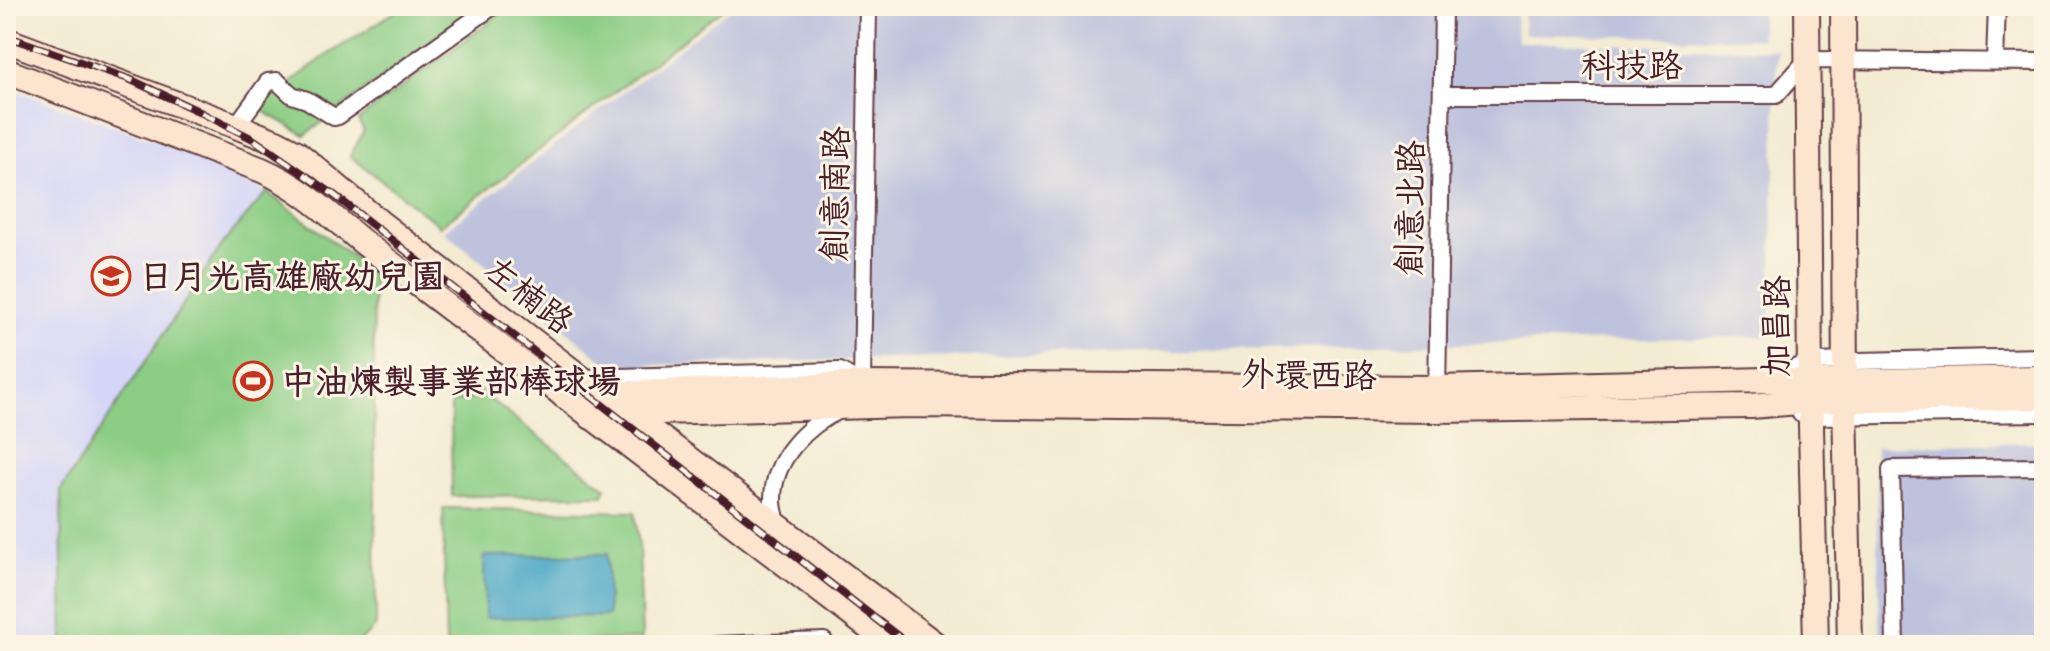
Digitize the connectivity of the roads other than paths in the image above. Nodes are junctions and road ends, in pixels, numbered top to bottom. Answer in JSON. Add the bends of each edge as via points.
{"nodes":[{"id":1,"x":493,"y":6,"type":"edge"},
{"id":2,"x":868,"y":6,"type":"edge"},
{"id":3,"x":1443,"y":6,"type":"edge"},
{"id":4,"x":1807,"y":6,"type":"edge"},
{"id":5,"x":1843,"y":6,"type":"edge"},
{"id":6,"x":1997,"y":6,"type":"edge"},
{"id":7,"x":6,"y":40,"type":"edge"},
{"id":8,"x":1807,"y":60,"type":"junction"},
{"id":9,"x":1843,"y":60,"type":"junction"},
{"id":10,"x":1995,"y":61,"type":"junction"},
{"id":11,"x":2044,"y":62,"type":"edge"},
{"id":12,"x":6,"y":71,"type":"edge"},
{"id":13,"x":1442,"y":95,"type":"junction"},
{"id":14,"x":236,"y":126,"type":"junction"},
{"id":15,"x":2044,"y":357,"type":"edge"},
{"id":16,"x":581,"y":378,"type":"junction"},
{"id":17,"x":2044,"y":378,"type":"edge"},
{"id":18,"x":543,"y":379,"type":"junction"},
{"id":19,"x":862,"y":384,"type":"junction"},
{"id":20,"x":1810,"y":390,"type":"junction"},
{"id":21,"x":1845,"y":390,"type":"junction"},
{"id":22,"x":605,"y":395,"type":"junction"},
{"id":23,"x":564,"y":396,"type":"junction"},
{"id":24,"x":2044,"y":397,"type":"edge"},
{"id":25,"x":1437,"y":399,"type":"junction"},
{"id":26,"x":849,"y":406,"type":"junction"},
{"id":27,"x":2044,"y":413,"type":"edge"},
{"id":28,"x":630,"y":414,"type":"junction"},
{"id":29,"x":591,"y":417,"type":"junction"},
{"id":30,"x":2044,"y":467,"type":"edge"},
{"id":31,"x":778,"y":526,"type":"junction"},
{"id":32,"x":824,"y":641,"type":"dead end"},
{"id":33,"x":715,"y":645,"type":"edge"},
{"id":34,"x":730,"y":645,"type":"edge"},
{"id":35,"x":892,"y":645,"type":"edge"},
{"id":36,"x":936,"y":645,"type":"edge"},
{"id":37,"x":1816,"y":645,"type":"edge"},
{"id":38,"x":1850,"y":645,"type":"edge"},
{"id":39,"x":1895,"y":645,"type":"edge"}],
"edges":[{"from":1,"to":14,"type":"street","via":[[338,116],[272,80]]},
{"from":2,"to":19,"type":"street","name":"創意南路"},
{"from":3,"to":13,"type":"street","name":"創意北路"},
{"from":4,"to":8,"type":"street","name":"加昌路"},
{"from":5,"to":9,"type":"street","name":"加昌路"},
{"from":6,"to":10,"type":"street"},
{"from":7,"to":14,"type":"street","name":"左楠路"},
{"from":8,"to":9,"type":"street"},
{"from":8,"to":13,"type":"street","name":"科技路","via":[[1776,95]]},
{"from":8,"to":20,"type":"street","name":"加昌路"},
{"from":9,"to":10,"type":"street"},
{"from":9,"to":21,"type":"street","name":"加昌路"},
{"from":10,"to":11,"type":"street"},
{"from":12,"to":18,"type":"street","name":"左楠路","via":[[283,179]]},
{"from":13,"to":25,"type":"street","name":"創意北路"},
{"from":14,"to":16,"type":"street","name":"左楠路","via":[[297,153]]},
{"from":15,"to":21,"type":"street","name":"外環西路"},
{"from":16,"to":18,"type":"street","name":"外環西路"},
{"from":16,"to":19,"type":"street","name":"外環西路","via":[[840,371]]},
{"from":16,"to":22,"type":"street","name":"左楠路"},
{"from":17,"to":21,"type":"street","name":"外環西路"},
{"from":18,"to":23,"type":"street","name":"左楠路"},
{"from":19,"to":22,"type":"street","name":"外環西路"},
{"from":19,"to":25,"type":"street","name":"外環西路"},
{"from":20,"to":21,"type":"street","name":"外環西路"},
{"from":20,"to":21,"type":"street","name":"外環西路"},
{"from":20,"to":25,"type":"street","name":"外環西路","via":[[1766,380]]},
{"from":20,"to":25,"type":"street","name":"外環西路","via":[[1769,405]]},
{"from":20,"to":37,"type":"street","name":"加昌路"},
{"from":21,"to":24,"type":"street","name":"外環西路"},
{"from":21,"to":27,"type":"street","name":"外環西路"},
{"from":21,"to":38,"type":"street","name":"加昌路"},
{"from":22,"to":23,"type":"street","name":"外環西路"},
{"from":22,"to":28,"type":"street","name":"左楠路"},
{"from":23,"to":29,"type":"street","name":"左楠路"},
{"from":25,"to":26,"type":"street","name":"外環西路"},
{"from":26,"to":28,"type":"street","name":"外環西路"},
{"from":26,"to":31,"type":"street","via":[[807,432],[781,465],[773,500]]},
{"from":28,"to":29,"type":"street","name":"外環西路"},
{"from":28,"to":31,"type":"street","name":"左楠路"},
{"from":29,"to":35,"type":"street","name":"左楠路"},
{"from":30,"to":39,"type":"street","via":[[1891,469]]},
{"from":31,"to":36,"type":"street","name":"左楠路"},
{"from":32,"to":34,"type":"street"},
{"from":33,"to":34,"type":"street"}]}
